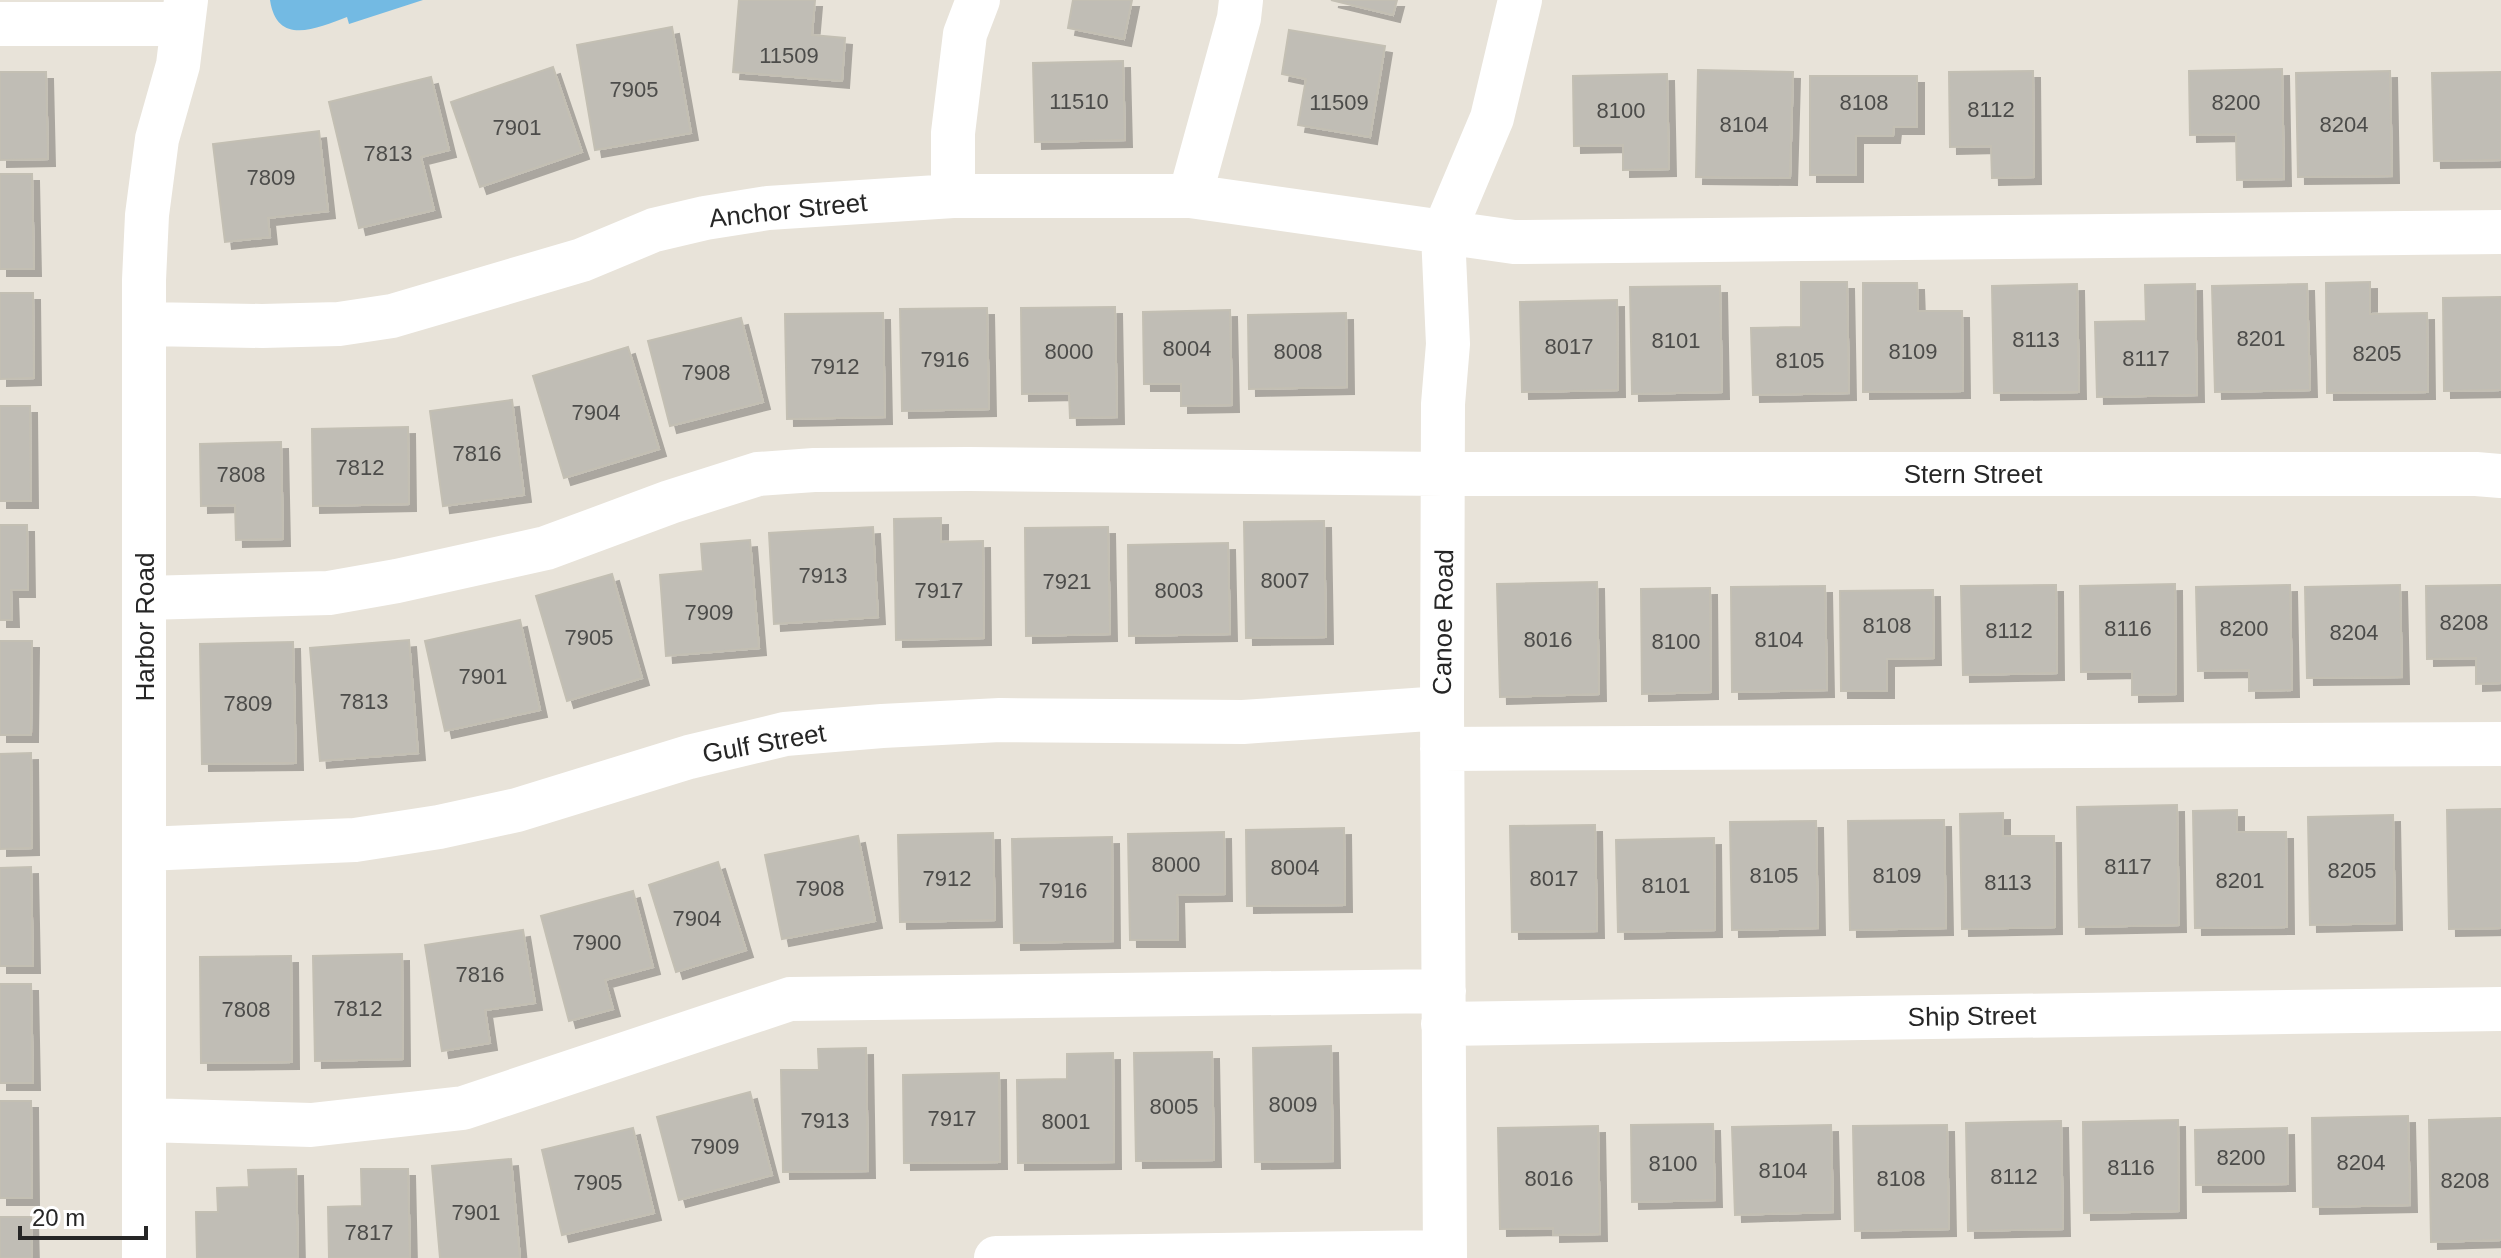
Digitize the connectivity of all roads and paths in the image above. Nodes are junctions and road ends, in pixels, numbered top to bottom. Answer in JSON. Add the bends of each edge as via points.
{"nodes":[{"id":1,"x":978,"y":0,"type":"edge"},
{"id":2,"x":1241,"y":0,"type":"edge"},
{"id":3,"x":1520,"y":0,"type":"edge"},
{"id":4,"x":185,"y":12,"type":"edge"},
{"id":5,"x":0,"y":24,"type":"edge"},
{"id":6,"x":953,"y":196,"type":"junction"},
{"id":7,"x":1190,"y":196,"type":"junction"},
{"id":8,"x":2501,"y":232,"type":"edge"},
{"id":9,"x":1443,"y":234,"type":"junction"},
{"id":10,"x":145,"y":324,"type":"junction"},
{"id":11,"x":1444,"y":474,"type":"junction"},
{"id":12,"x":2501,"y":476,"type":"edge"},
{"id":13,"x":145,"y":598,"type":"junction"},
{"id":14,"x":1442,"y":729,"type":"junction"},
{"id":15,"x":2501,"y":744,"type":"edge"},
{"id":16,"x":145,"y":849,"type":"junction"},
{"id":17,"x":1444,"y":1007,"type":"junction"},
{"id":18,"x":2501,"y":1009,"type":"edge"},
{"id":19,"x":145,"y":1120,"type":"junction"},
{"id":20,"x":1445,"y":1255,"type":"edge"},
{"id":21,"x":1130,"y":1257,"type":"edge"},
{"id":22,"x":144,"y":1258,"type":"edge"},
{"id":23,"x":996,"y":1258,"type":"edge"}],
"edges":[{"from":1,"to":6,"type":"street","via":[[965,34],[953,133]]},
{"from":2,"to":7,"type":"street"},
{"from":3,"to":9,"type":"street","name":"Canoe Road","via":[[1492,118]]},
{"from":4,"to":5,"type":"street"},
{"from":4,"to":10,"type":"street","name":"Harbor Road","via":[[178,65],[157,139],[147,215]]},
{"from":6,"to":7,"type":"street","name":"Anchor Street"},
{"from":6,"to":10,"type":"street","name":"Anchor Street","via":[[768,208],[705,218],[392,316],[339,324]]},
{"from":7,"to":9,"type":"street","name":"Anchor Street"},
{"from":8,"to":9,"type":"street","name":"Anchor Street","via":[[1514,242]]},
{"from":9,"to":11,"type":"street","name":"Canoe Road","via":[[1448,344]]},
{"from":10,"to":13,"type":"street","name":"Harbor Road"},
{"from":11,"to":12,"type":"street","name":"Stern Street"},
{"from":11,"to":13,"type":"street","name":"Stern Street","via":[[969,469],[758,474],[546,548],[397,581],[329,593]]},
{"from":11,"to":14,"type":"street","name":"Canoe Road"},
{"from":13,"to":16,"type":"street","name":"Harbor Road"},
{"from":14,"to":15,"type":"street","name":"Gulf Street"},
{"from":14,"to":16,"type":"street","name":"Gulf Street","via":[[1000,720],[785,734],[439,827],[355,840]]},
{"from":14,"to":17,"type":"street","name":"Canoe Road"},
{"from":16,"to":19,"type":"street","name":"Harbor Road"},
{"from":17,"to":18,"type":"street","name":"Ship Street"},
{"from":17,"to":19,"type":"street","name":"Ship Street","via":[[790,999],[463,1108],[311,1125]]},
{"from":17,"to":20,"type":"street","name":"Canoe Road"},
{"from":19,"to":22,"type":"street","name":"Harbor Road"},
{"from":20,"to":21,"type":"street"},
{"from":21,"to":23,"type":"street"}]}
